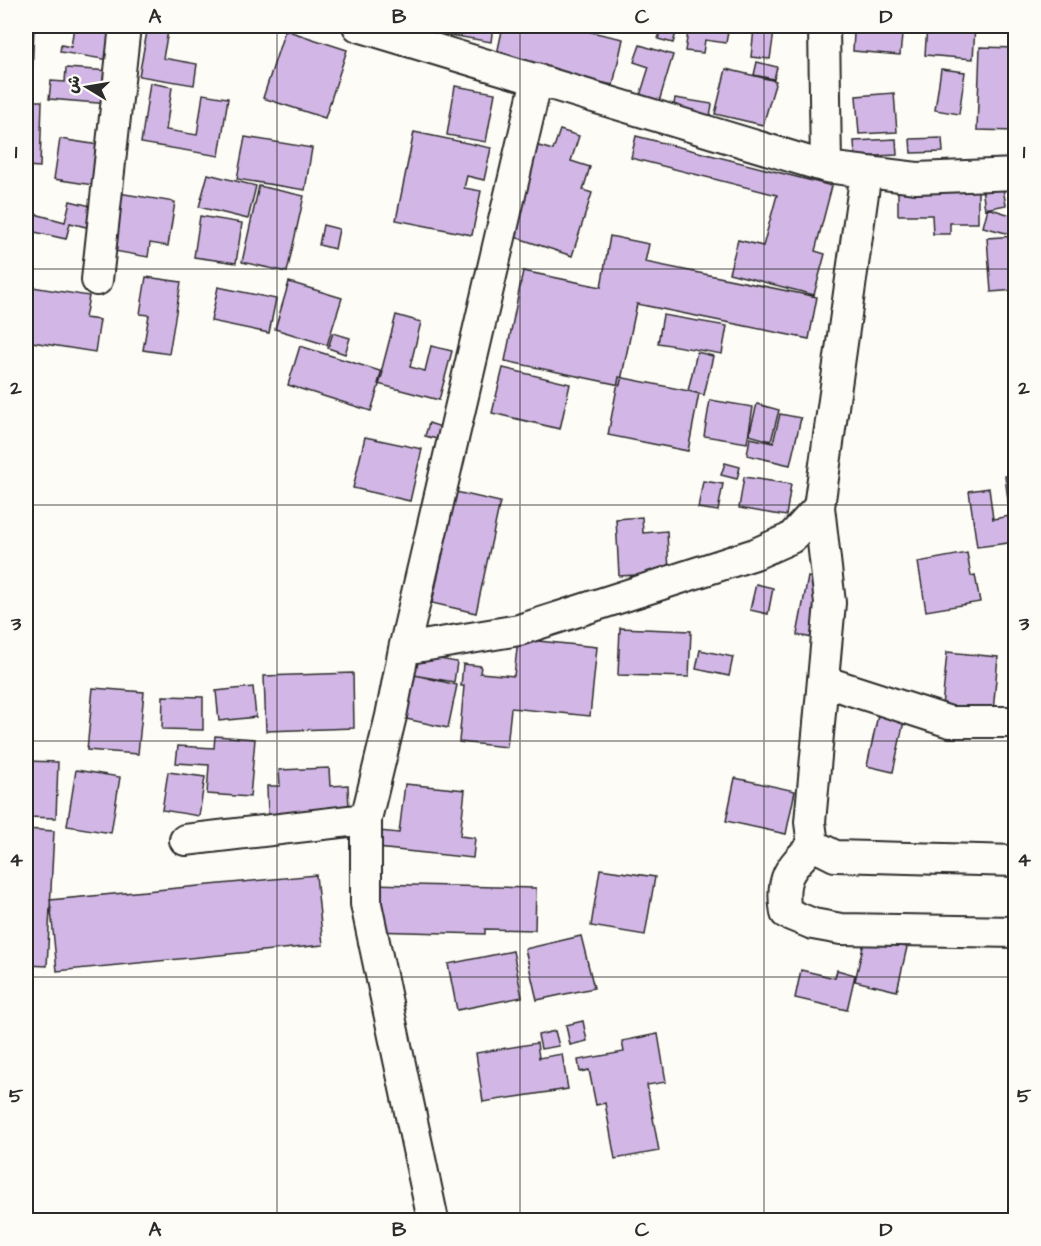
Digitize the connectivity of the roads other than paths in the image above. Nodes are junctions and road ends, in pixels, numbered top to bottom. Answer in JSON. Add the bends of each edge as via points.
{"nodes":[{"id":1,"x":125,"y":26,"type":"edge"},
{"id":2,"x":358,"y":26,"type":"edge"},
{"id":3,"x":824,"y":26,"type":"edge"},
{"id":4,"x":537,"y":79,"type":"junction"},
{"id":5,"x":826,"y":167,"type":"junction"},
{"id":6,"x":866,"y":172,"type":"junction"},
{"id":7,"x":1016,"y":174,"type":"edge"},
{"id":8,"x":97,"y":279,"type":"dead end"},
{"id":9,"x":819,"y":507,"type":"junction"},
{"id":10,"x":405,"y":648,"type":"junction"},
{"id":11,"x":823,"y":681,"type":"junction"},
{"id":12,"x":1016,"y":722,"type":"edge"},
{"id":13,"x":366,"y":819,"type":"junction"},
{"id":14,"x":185,"y":840,"type":"dead end"},
{"id":15,"x":813,"y":845,"type":"junction"},
{"id":16,"x":1016,"y":861,"type":"edge"},
{"id":17,"x":1016,"y":932,"type":"edge"},
{"id":18,"x":433,"y":1221,"type":"edge"}],
"edges":[{"from":1,"to":8,"type":"street"},
{"from":2,"to":4,"type":"street"},
{"from":3,"to":5,"type":"street"},
{"from":4,"to":5,"type":"street"},
{"from":4,"to":10,"type":"street"},
{"from":5,"to":6,"type":"street"},
{"from":6,"to":7,"type":"street","via":[[917,178]]},
{"from":6,"to":9,"type":"street"},
{"from":9,"to":10,"type":"street","via":[[791,538],[755,554],[519,630]]},
{"from":9,"to":11,"type":"street","via":[[830,603]]},
{"from":10,"to":13,"type":"street"},
{"from":11,"to":12,"type":"street","via":[[950,722]]},
{"from":11,"to":15,"type":"street","via":[[810,822]]},
{"from":13,"to":14,"type":"street"},
{"from":13,"to":18,"type":"street","via":[[366,904]]},
{"from":15,"to":16,"type":"street","via":[[835,856]]},
{"from":15,"to":17,"type":"street","via":[[790,868],[783,891],[786,913],[813,924],[841,929]]}]}
